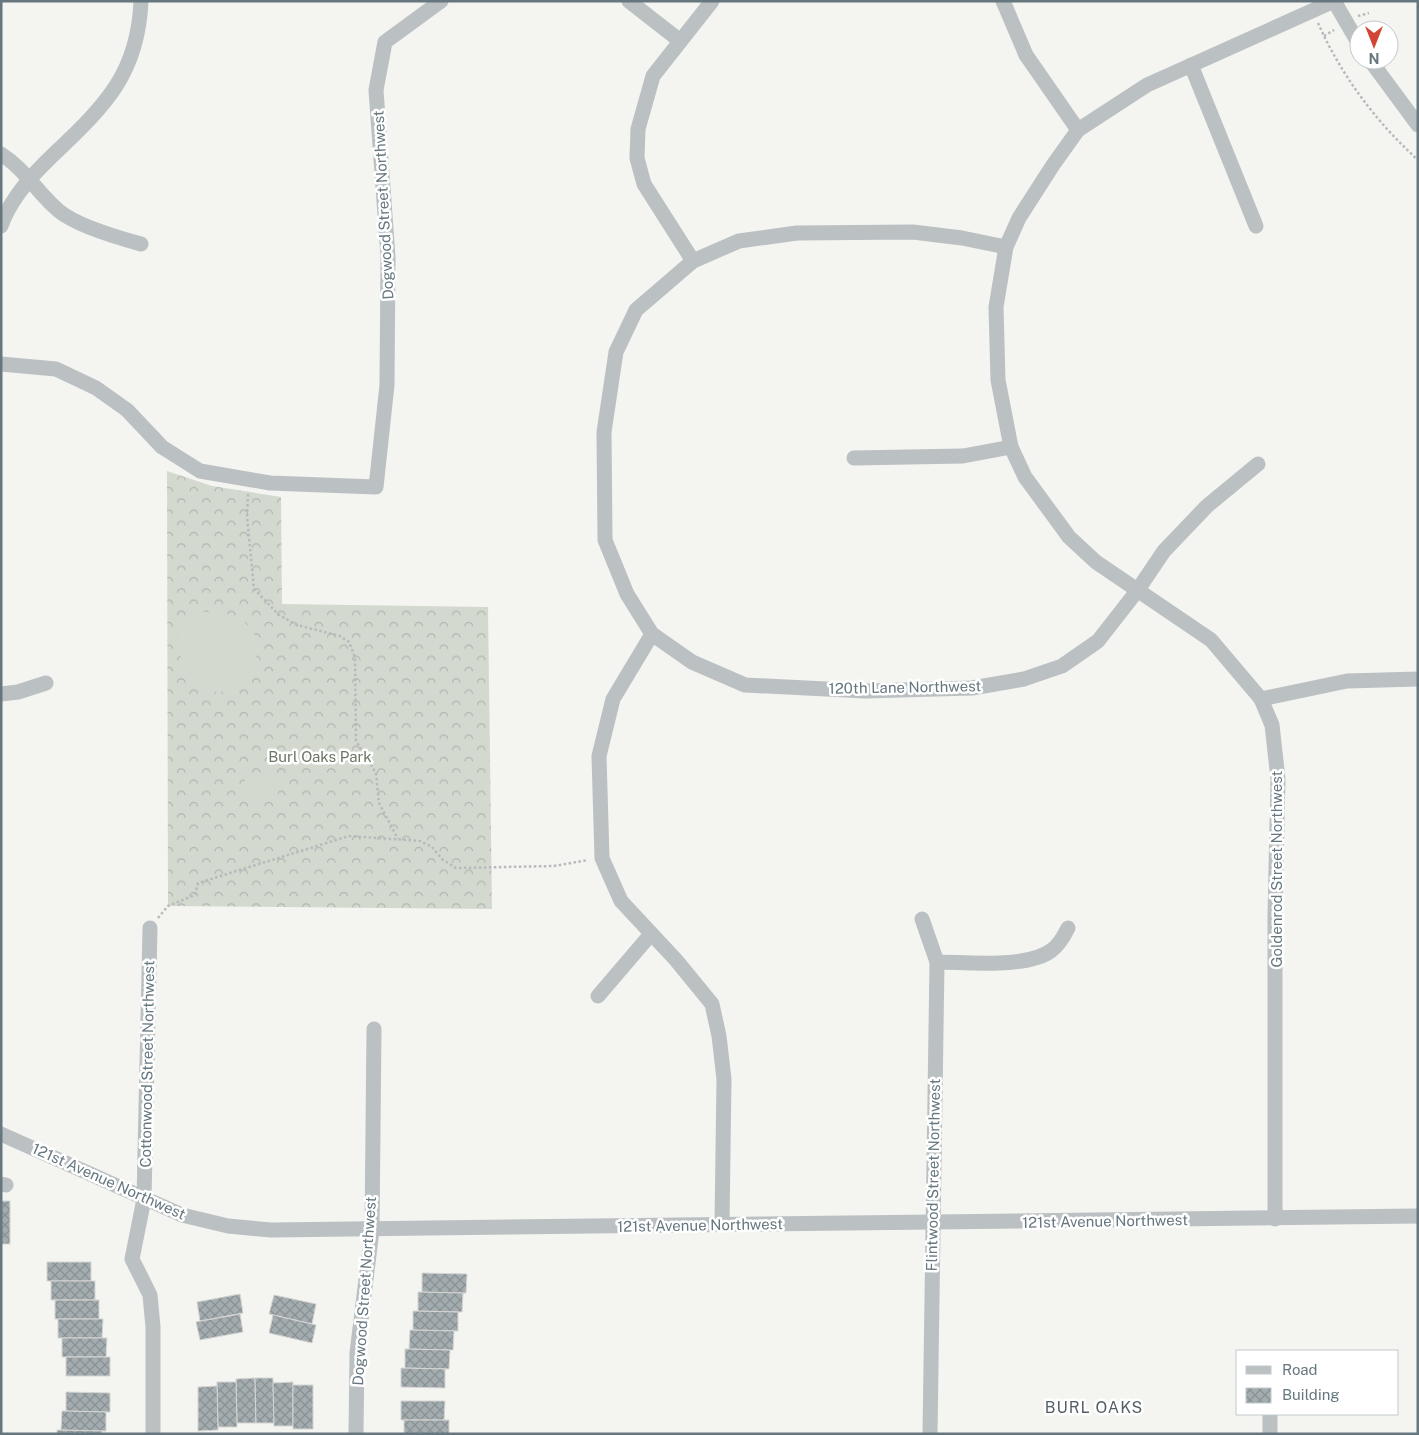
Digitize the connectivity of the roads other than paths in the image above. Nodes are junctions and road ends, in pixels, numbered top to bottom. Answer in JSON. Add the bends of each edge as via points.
{"nodes":[{"id":1,"x":141,"y":1,"type":"edge"},
{"id":2,"x":629,"y":1,"type":"edge"},
{"id":3,"x":712,"y":1,"type":"edge"},
{"id":4,"x":1002,"y":1,"type":"edge"},
{"id":5,"x":1334,"y":1,"type":"edge"},
{"id":6,"x":434,"y":3,"type":"edge"},
{"id":7,"x":1349,"y":27,"type":"edge"},
{"id":8,"x":679,"y":40,"type":"junction"},
{"id":9,"x":1191,"y":65,"type":"junction"},
{"id":10,"x":1377,"y":70,"type":"edge"},
{"id":11,"x":1418,"y":125,"type":"edge"},
{"id":12,"x":1078,"y":130,"type":"junction"},
{"id":13,"x":1,"y":154,"type":"edge"},
{"id":14,"x":29,"y":178,"type":"junction"},
{"id":15,"x":1,"y":226,"type":"edge"},
{"id":16,"x":1256,"y":226,"type":"dead end"},
{"id":17,"x":141,"y":244,"type":"dead end"},
{"id":18,"x":1006,"y":247,"type":"junction"},
{"id":19,"x":692,"y":261,"type":"junction"},
{"id":20,"x":1,"y":364,"type":"edge"},
{"id":21,"x":1010,"y":447,"type":"junction"},
{"id":22,"x":854,"y":458,"type":"dead end"},
{"id":23,"x":1258,"y":464,"type":"dead end"},
{"id":24,"x":1137,"y":591,"type":"junction"},
{"id":25,"x":652,"y":634,"type":"junction"},
{"id":26,"x":1418,"y":679,"type":"edge"},
{"id":27,"x":46,"y":683,"type":"dead end"},
{"id":28,"x":1,"y":694,"type":"edge"},
{"id":29,"x":1261,"y":699,"type":"junction"},
{"id":30,"x":922,"y":919,"type":"dead end"},
{"id":31,"x":150,"y":928,"type":"road end"},
{"id":32,"x":1068,"y":928,"type":"dead end"},
{"id":33,"x":651,"y":934,"type":"junction"},
{"id":34,"x":937,"y":962,"type":"junction"},
{"id":35,"x":598,"y":996,"type":"dead end"},
{"id":36,"x":374,"y":1029,"type":"dead end"},
{"id":37,"x":1,"y":1134,"type":"edge"},
{"id":38,"x":144,"y":1199,"type":"junction"},
{"id":39,"x":1418,"y":1216,"type":"edge"},
{"id":40,"x":1275,"y":1219,"type":"junction"},
{"id":41,"x":932,"y":1222,"type":"junction"},
{"id":42,"x":722,"y":1224,"type":"junction"},
{"id":43,"x":372,"y":1230,"type":"junction"},
{"id":44,"x":1270,"y":1415,"type":"edge"},
{"id":45,"x":153,"y":1434,"type":"edge"},
{"id":46,"x":356,"y":1434,"type":"edge"},
{"id":47,"x":930,"y":1434,"type":"edge"},
{"id":48,"x":1270,"y":1434,"type":"edge"}],
"edges":[{"from":1,"to":14,"type":"street","via":[[132,56],[115,90],[89,121]]},
{"from":2,"to":8,"type":"street"},
{"from":3,"to":8,"type":"street"},
{"from":4,"to":12,"type":"street","via":[[1026,55]]},
{"from":5,"to":7,"type":"street"},
{"from":5,"to":9,"type":"street","name":"Goldenrod Street Northwest"},
{"from":6,"to":20,"type":"street","name":"Dogwood Street Northwest","via":[[385,42],[376,90],[388,257],[387,385],[376,487],[248,481],[200,471],[162,446],[127,410],[96,388],[56,369]]},
{"from":8,"to":19,"type":"street","via":[[653,76],[638,129],[637,158],[644,184]]},
{"from":9,"to":12,"type":"street","name":"Goldenrod Street Northwest","via":[[1147,84]]},
{"from":9,"to":16,"type":"street"},
{"from":10,"to":11,"type":"street"},
{"from":12,"to":18,"type":"street","name":"Goldenrod Street Northwest","via":[[1019,218]]},
{"from":13,"to":14,"type":"street"},
{"from":14,"to":15,"type":"street"},
{"from":14,"to":17,"type":"street","via":[[59,212],[103,232]]},
{"from":18,"to":19,"type":"street","via":[[913,232],[797,233],[739,241]]},
{"from":18,"to":21,"type":"street","name":"Goldenrod Street Northwest","via":[[996,307],[996,340],[998,380]]},
{"from":19,"to":25,"type":"street","via":[[636,310],[616,352],[604,432],[605,540],[627,594]]},
{"from":21,"to":22,"type":"street","via":[[963,456]]},
{"from":21,"to":24,"type":"street","name":"Goldenrod Street Northwest","via":[[1025,477],[1069,537],[1096,562]]},
{"from":23,"to":24,"type":"street","name":"120th Lane Northwest","via":[[1195,519],[1164,552]]},
{"from":24,"to":25,"type":"street","name":"120th Lane Northwest","via":[[1098,641],[1062,666],[1024,679],[972,688],[865,691],[746,685],[692,662]]},
{"from":24,"to":29,"type":"street","name":"Goldenrod Street Northwest","via":[[1211,640]]},
{"from":25,"to":33,"type":"street","via":[[613,699],[599,756],[602,858],[621,901]]},
{"from":26,"to":29,"type":"street","via":[[1348,681]]},
{"from":27,"to":28,"type":"street"},
{"from":29,"to":40,"type":"street","name":"Goldenrod Street Northwest","via":[[1272,725],[1278,779]]},
{"from":30,"to":34,"type":"street","name":"Flintwood Street Northwest"},
{"from":31,"to":38,"type":"street","name":"Cottonwood Street Northwest"},
{"from":32,"to":34,"type":"street","via":[[1052,951],[1033,959]]},
{"from":33,"to":35,"type":"street"},
{"from":33,"to":42,"type":"street","via":[[712,1004],[724,1079]]},
{"from":34,"to":41,"type":"street","name":"Flintwood Street Northwest"},
{"from":36,"to":43,"type":"street","name":"Dogwood Street Northwest"},
{"from":37,"to":38,"type":"street","name":"121st Avenue Northwest"},
{"from":38,"to":43,"type":"street","name":"121st Avenue Northwest","via":[[182,1215],[228,1226],[271,1230]]},
{"from":38,"to":45,"type":"street","name":"Cottonwood Street Northwest","via":[[132,1259],[150,1295]]},
{"from":39,"to":40,"type":"street","name":"121st Avenue Northwest"},
{"from":40,"to":41,"type":"street","name":"121st Avenue Northwest"},
{"from":41,"to":42,"type":"street","name":"121st Avenue Northwest"},
{"from":41,"to":47,"type":"street","name":"Flintwood Street Northwest"},
{"from":42,"to":43,"type":"street","name":"121st Avenue Northwest"},
{"from":43,"to":46,"type":"street","name":"Dogwood Street Northwest","via":[[358,1352]]},
{"from":44,"to":48,"type":"street"}]}
